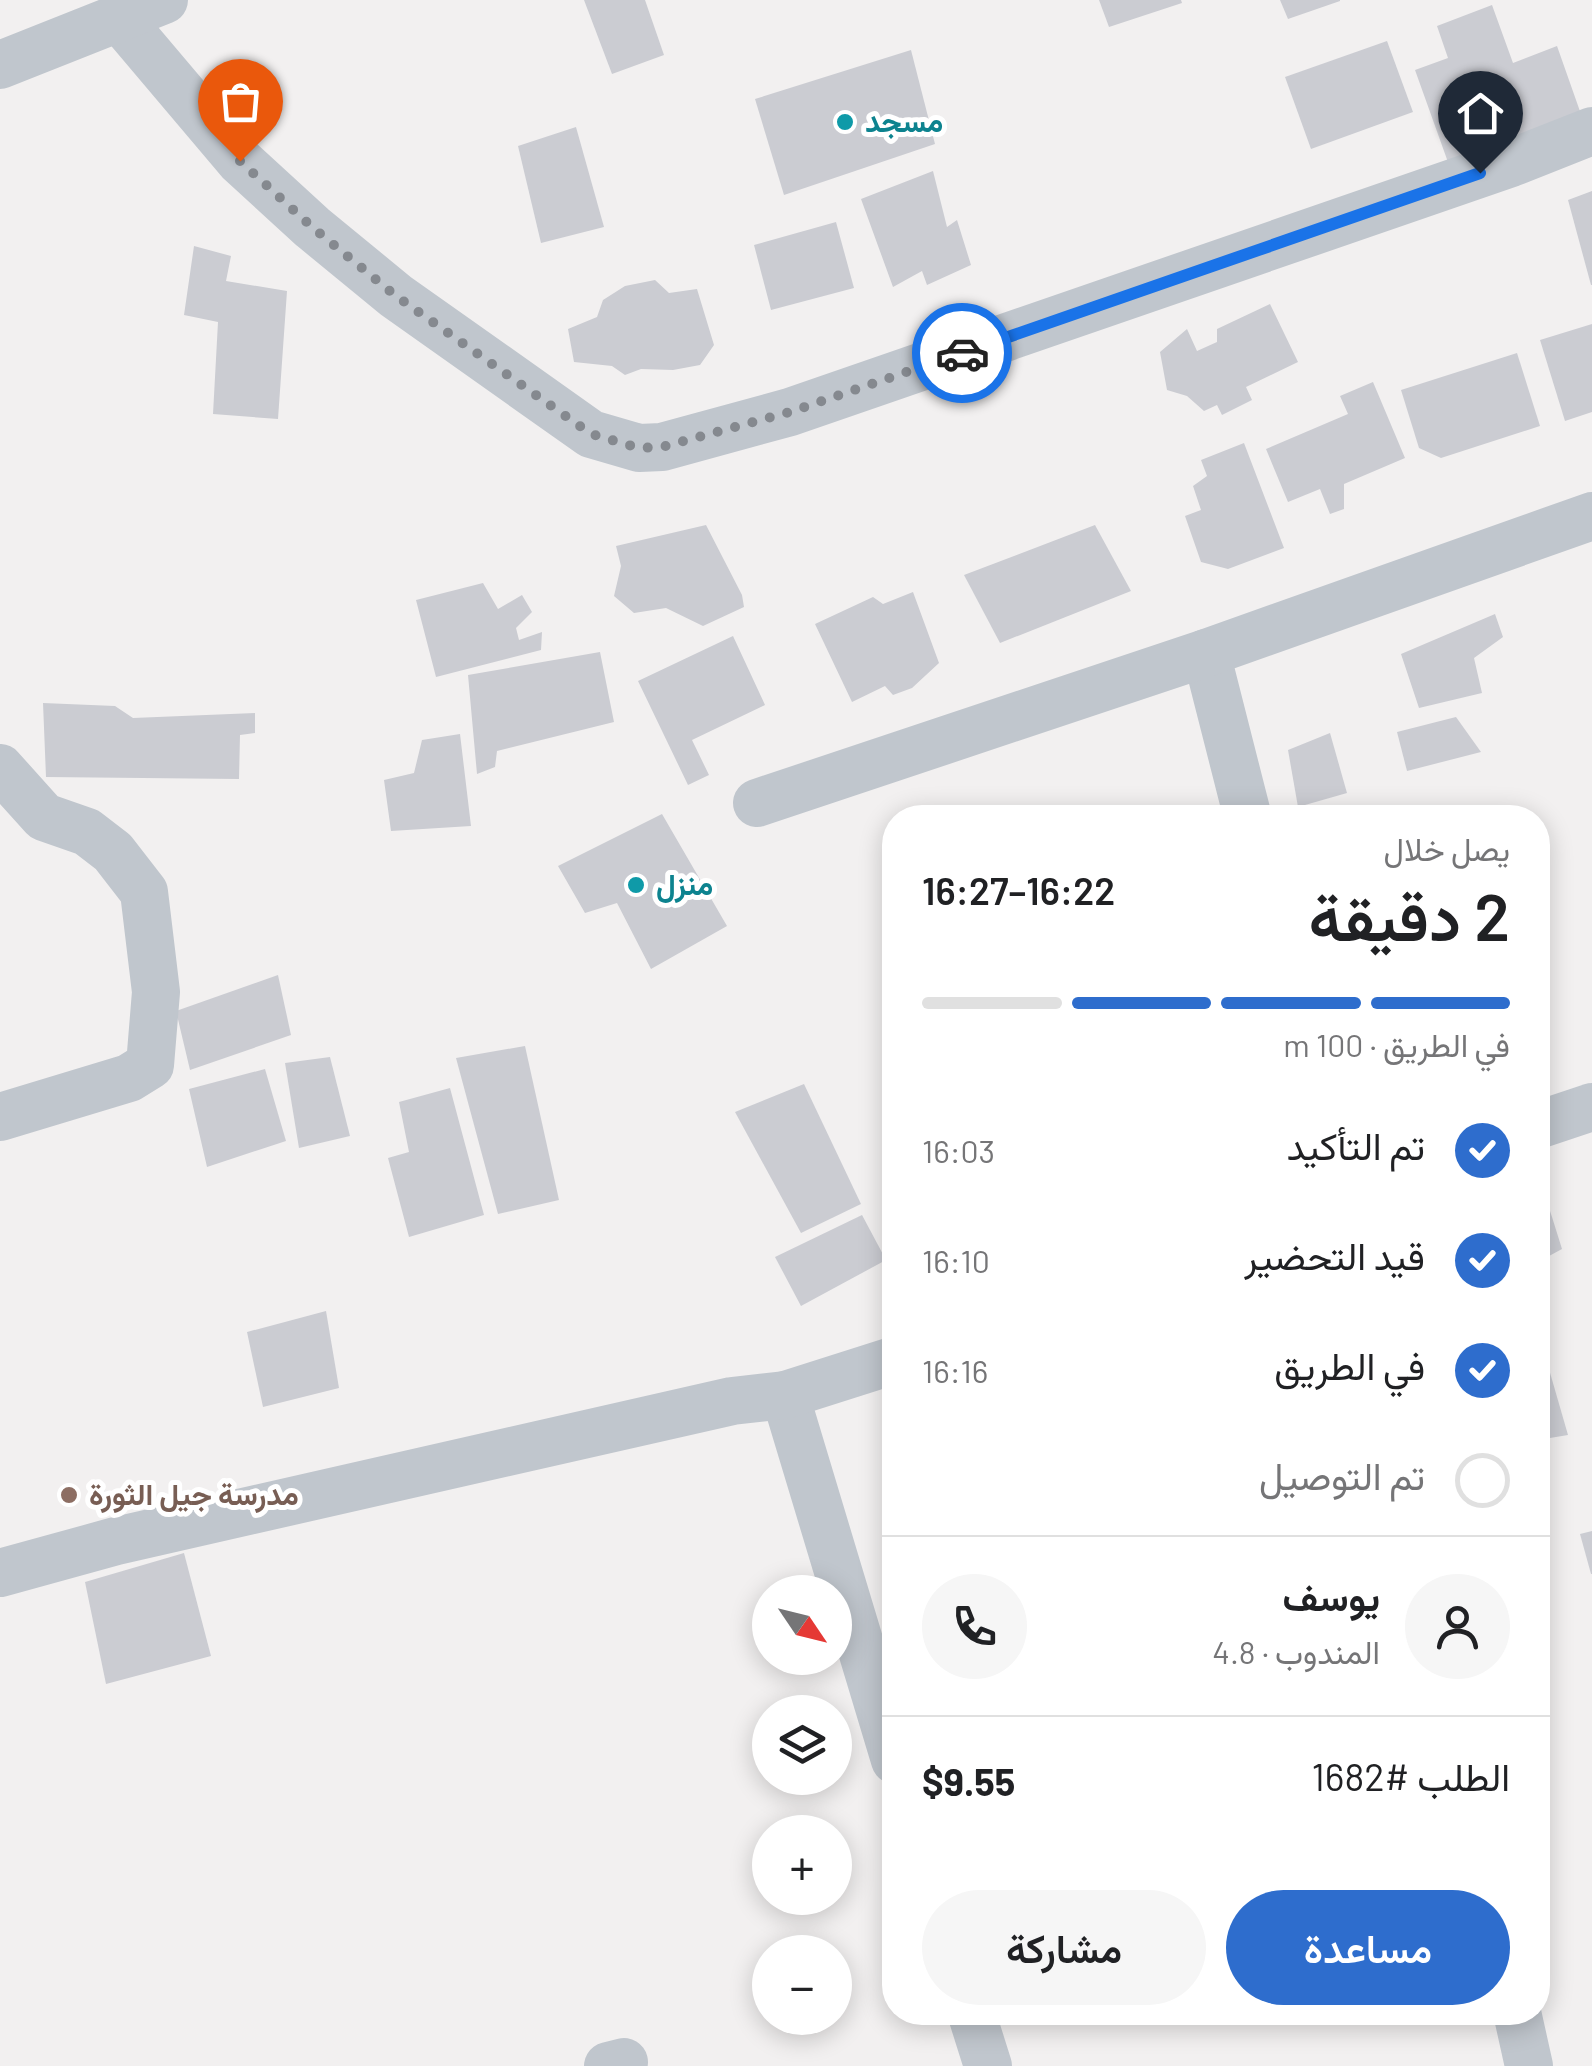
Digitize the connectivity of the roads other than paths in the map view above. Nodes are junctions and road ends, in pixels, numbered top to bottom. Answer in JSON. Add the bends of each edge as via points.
{"nodes":[{"id":1,"x":164,"y":0,"type":"edge"},
{"id":2,"x":119,"y":18,"type":"junction"},
{"id":3,"x":0,"y":65,"type":"edge"},
{"id":4,"x":1592,"y":131,"type":"edge"},
{"id":5,"x":1592,"y":516,"type":"edge"},
{"id":6,"x":1206,"y":653,"type":"junction"},
{"id":7,"x":0,"y":768,"type":"edge"},
{"id":8,"x":757,"y":803,"type":"dead end"},
{"id":9,"x":1245,"y":805,"type":"edge"},
{"id":10,"x":1592,"y":1108,"type":"edge"},
{"id":11,"x":0,"y":1117,"type":"edge"},
{"id":12,"x":1550,"y":1121,"type":"edge"},
{"id":13,"x":882,"y":1364,"type":"edge"},
{"id":14,"x":785,"y":1395,"type":"junction"},
{"id":15,"x":0,"y":1573,"type":"edge"},
{"id":16,"x":882,"y":1717,"type":"edge"},
{"id":17,"x":976,"y":2025,"type":"edge"},
{"id":18,"x":1520,"y":2025,"type":"edge"},
{"id":19,"x":988,"y":2066,"type":"edge"},
{"id":20,"x":1529,"y":2066,"type":"edge"}],
"edges":[{"from":1,"to":2,"type":"street"},
{"from":2,"to":3,"type":"street"},
{"from":2,"to":4,"type":"street","via":[[240,161],[396,296],[591,434],[639,448],[790,412]]},
{"from":5,"to":6,"type":"street"},
{"from":6,"to":8,"type":"street"},
{"from":6,"to":9,"type":"street"},
{"from":7,"to":11,"type":"street","via":[[44,817],[87,832],[112,852],[144,892],[156,992],[150,1065],[129,1078]]},
{"from":10,"to":12,"type":"street"},
{"from":13,"to":14,"type":"street"},
{"from":14,"to":15,"type":"street","via":[[712,1405]]},
{"from":14,"to":16,"type":"street"},
{"from":17,"to":19,"type":"street"},
{"from":18,"to":20,"type":"street"}]}
